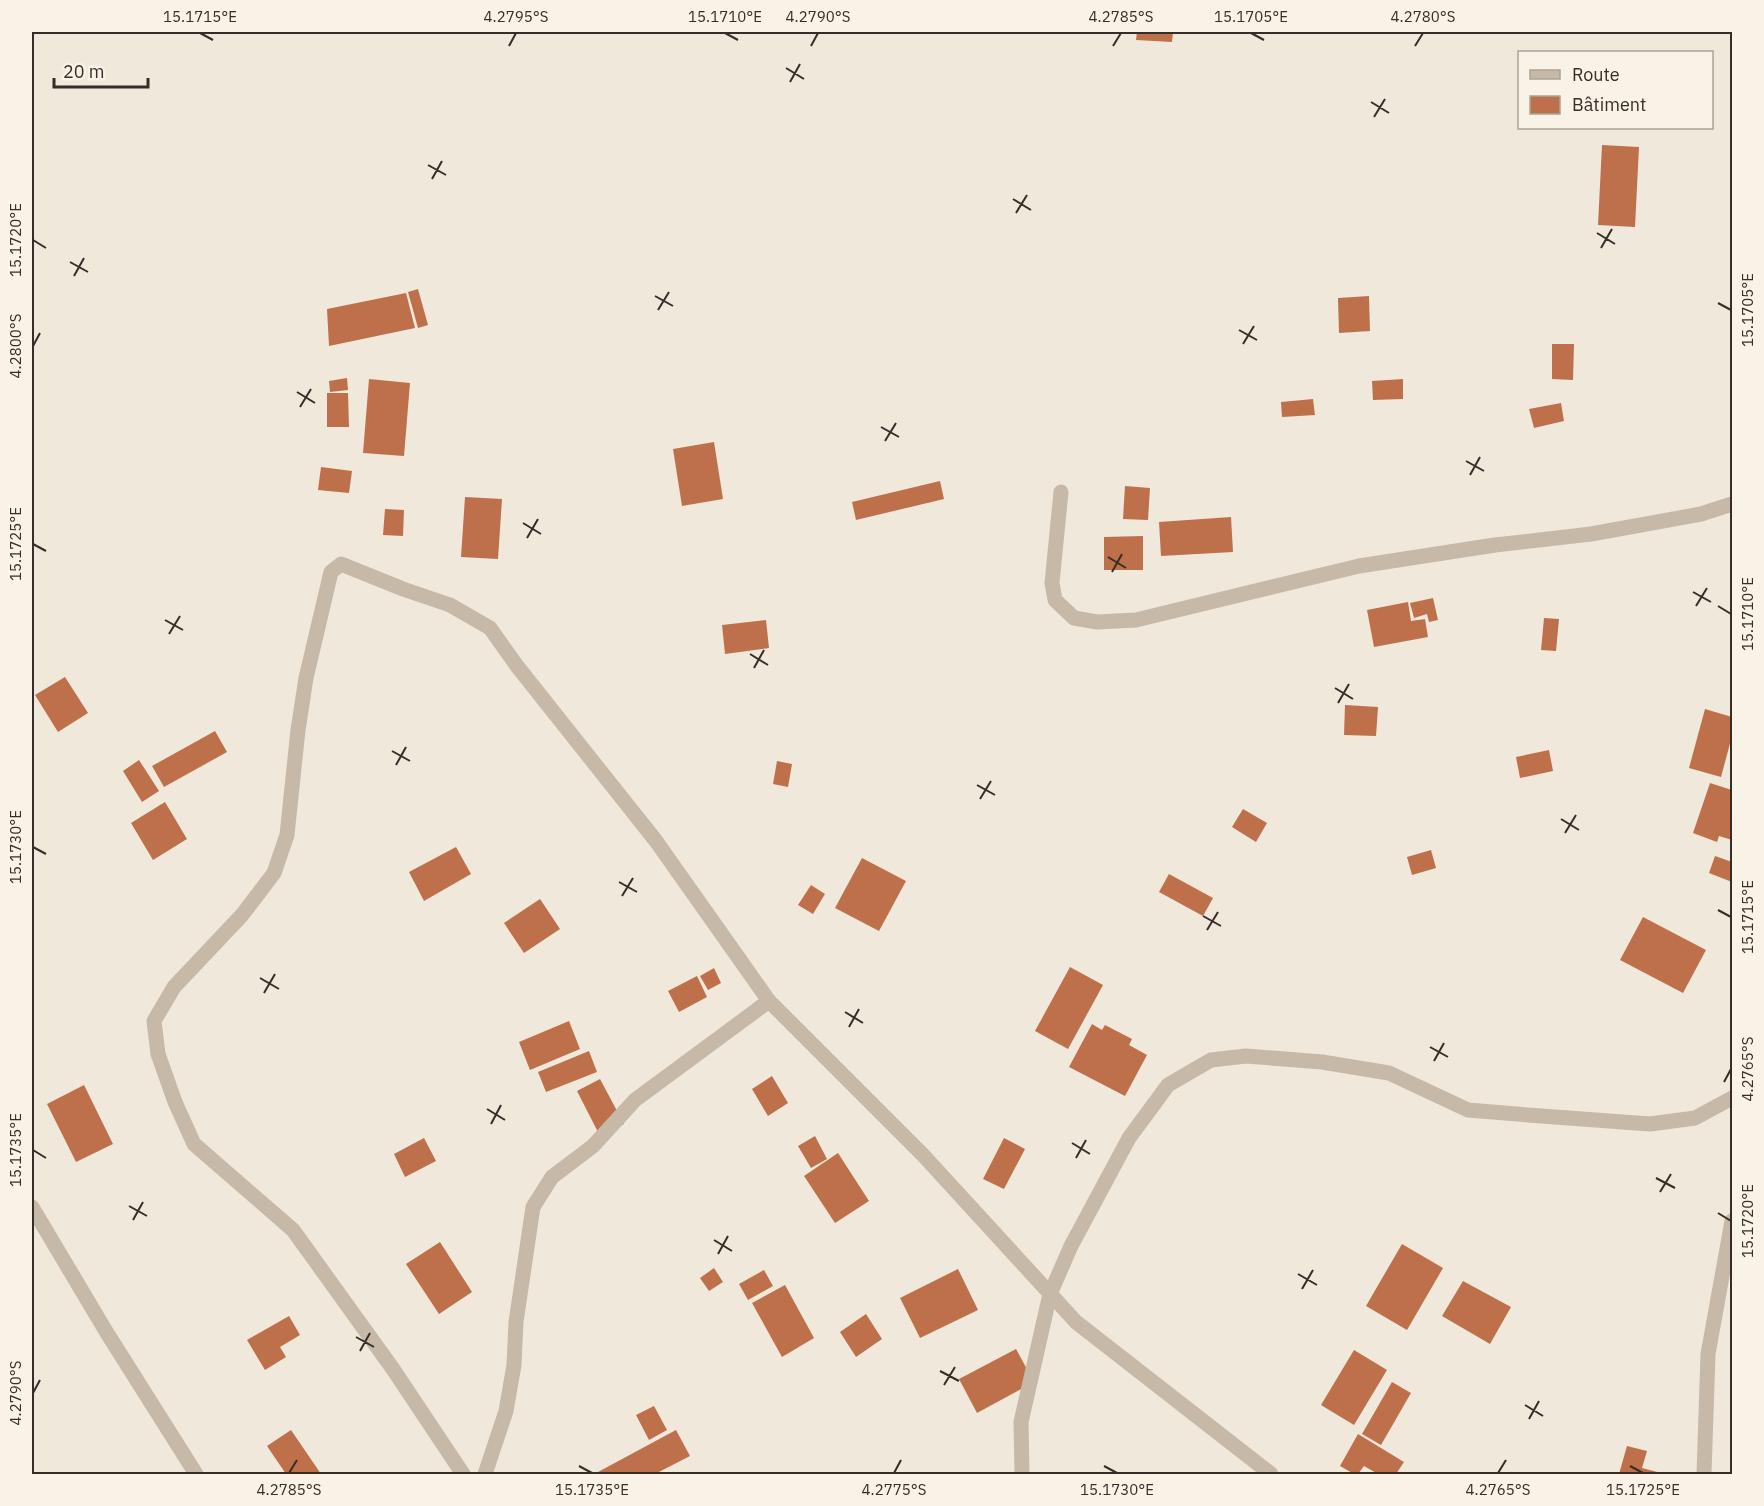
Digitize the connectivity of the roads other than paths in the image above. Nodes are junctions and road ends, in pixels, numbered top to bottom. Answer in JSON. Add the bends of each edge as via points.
{"nodes":[{"id":1,"x":1061,"y":492,"type":"dead end"},
{"id":2,"x":1732,"y":504,"type":"edge"},
{"id":3,"x":769,"y":1002,"type":"junction"},
{"id":4,"x":1732,"y":1098,"type":"edge"},
{"id":5,"x":32,"y":1207,"type":"edge"},
{"id":6,"x":1732,"y":1221,"type":"edge"},
{"id":7,"x":1050,"y":1294,"type":"junction"},
{"id":8,"x":196,"y":1474,"type":"edge"},
{"id":9,"x":463,"y":1474,"type":"edge"},
{"id":10,"x":485,"y":1474,"type":"edge"},
{"id":11,"x":1022,"y":1474,"type":"edge"},
{"id":12,"x":1271,"y":1474,"type":"edge"},
{"id":13,"x":1704,"y":1474,"type":"edge"}],
"edges":[{"from":1,"to":2,"type":"street","via":[[1052,583],[1055,600],[1074,618],[1097,622],[1136,620],[1359,566],[1591,534],[1701,514]]},
{"from":3,"to":7,"type":"street","via":[[923,1155]]},
{"from":3,"to":9,"type":"street","via":[[656,841],[490,628],[450,605],[341,564],[331,572],[306,678],[287,835],[274,873],[242,915],[174,987],[154,1021],[158,1053],[194,1144],[293,1230]]},
{"from":3,"to":10,"type":"street","via":[[635,1100],[593,1146],[552,1177],[534,1207],[506,1411]]},
{"from":4,"to":7,"type":"street","via":[[1695,1118],[1650,1124],[1540,1116],[1468,1110],[1389,1073],[1322,1062],[1246,1056],[1211,1060],[1168,1085],[1130,1138],[1091,1207]]},
{"from":5,"to":8,"type":"street"},
{"from":6,"to":13,"type":"street","via":[[1708,1354]]},
{"from":7,"to":11,"type":"street","via":[[1021,1422]]},
{"from":7,"to":12,"type":"street","via":[[1076,1322]]}]}
